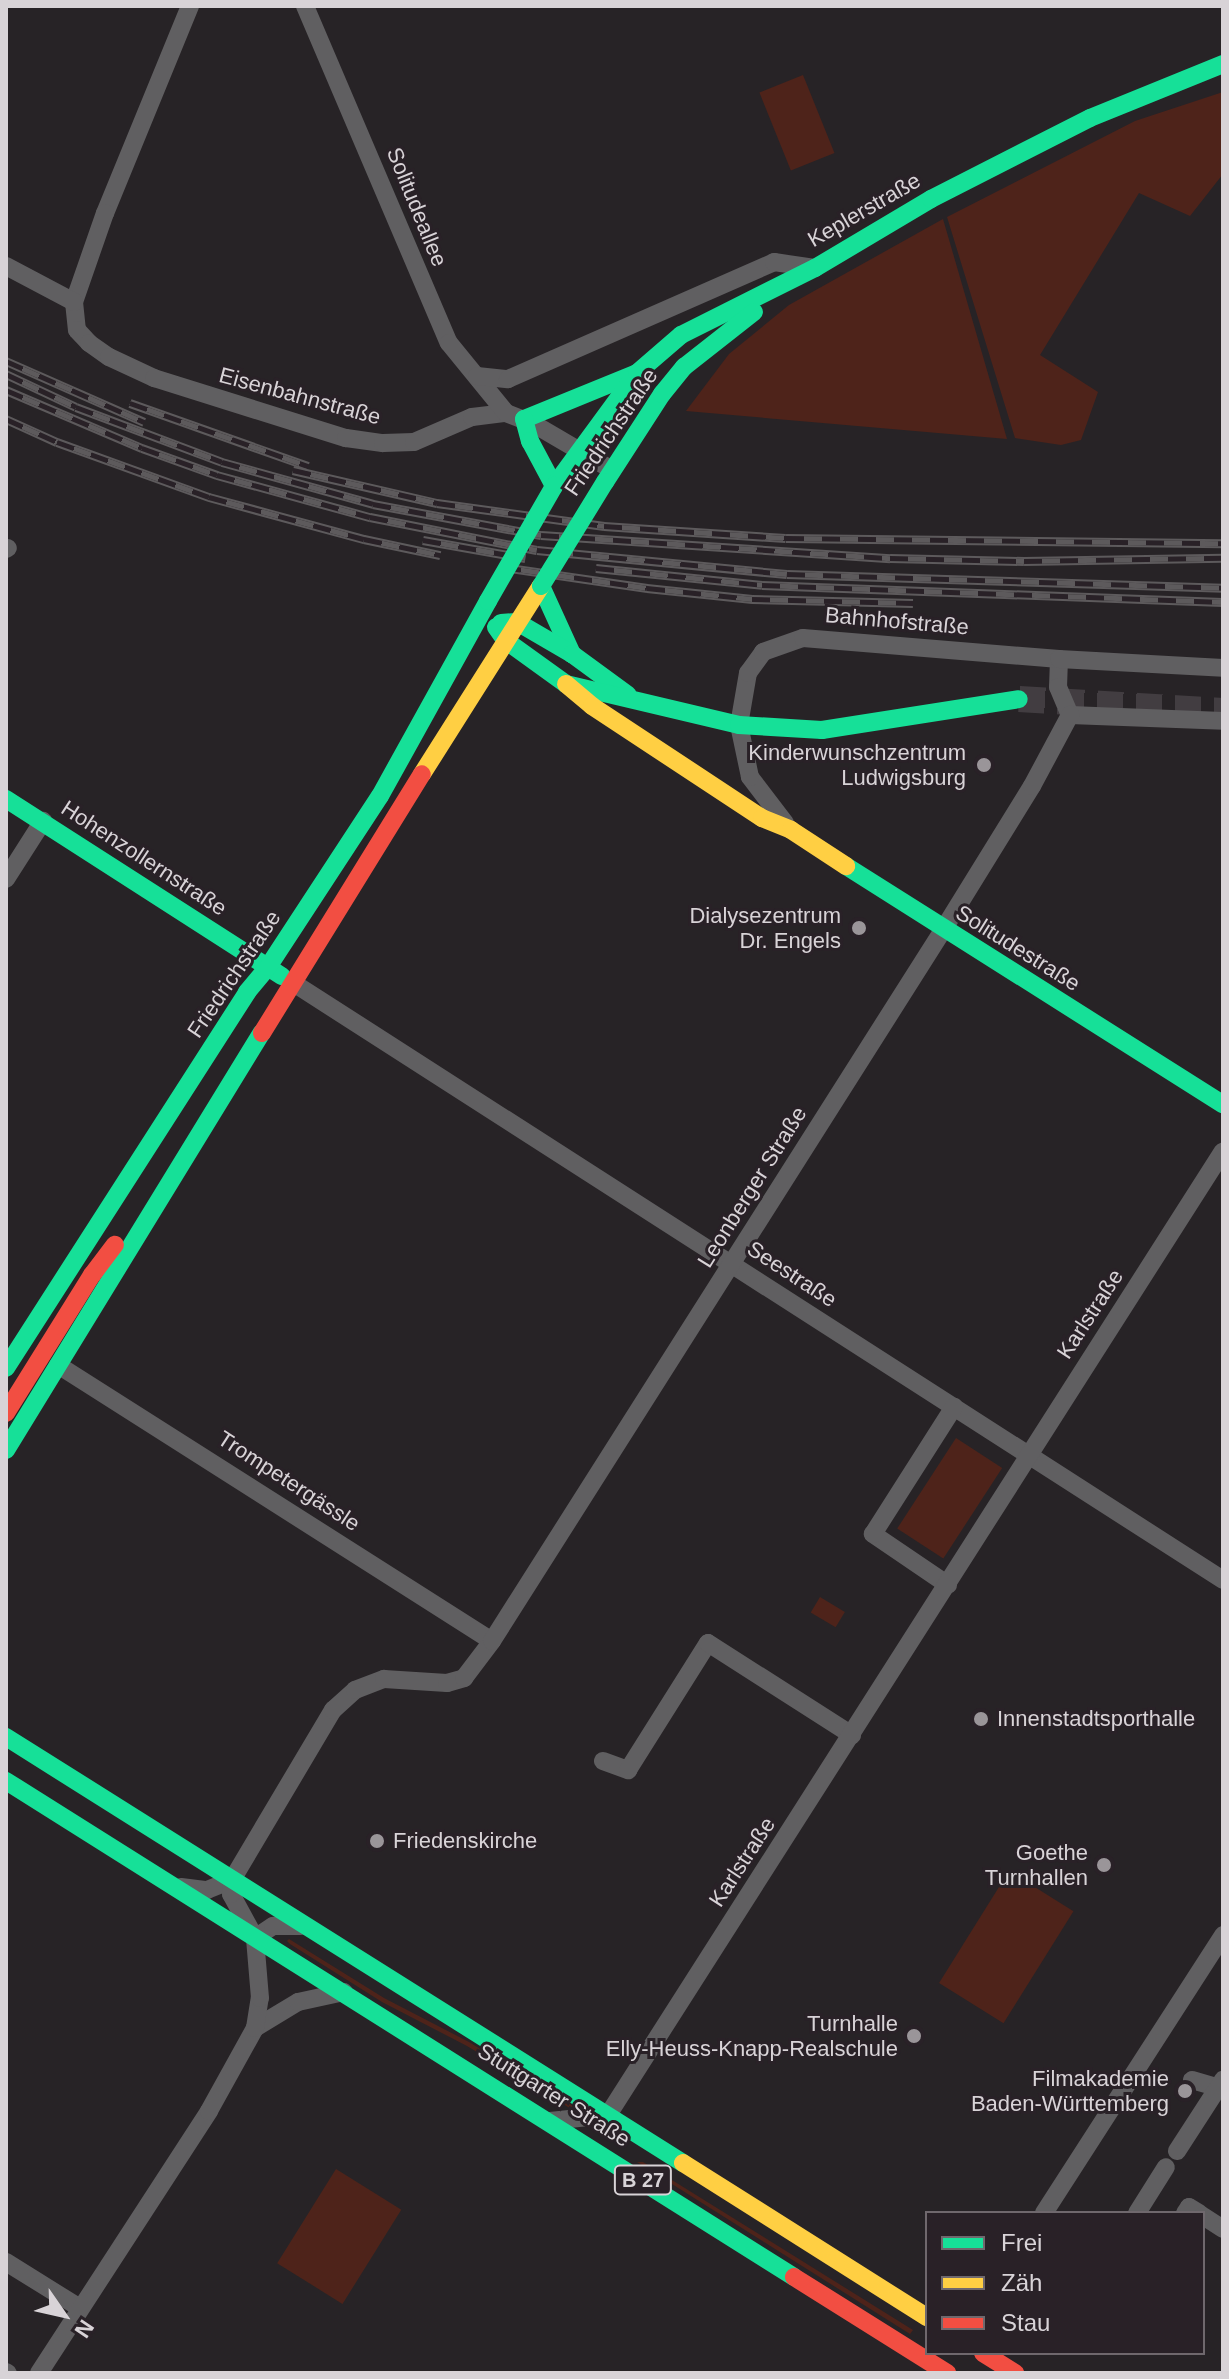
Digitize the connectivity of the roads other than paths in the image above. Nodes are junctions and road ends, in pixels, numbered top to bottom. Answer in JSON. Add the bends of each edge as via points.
{"nodes":[{"id":1,"x":190,"y":6,"type":"edge"},
{"id":2,"x":305,"y":6,"type":"edge"},
{"id":3,"x":1223,"y":64,"type":"edge"},
{"id":4,"x":6,"y":266,"type":"edge"},
{"id":5,"x":815,"y":268,"type":"junction"},
{"id":6,"x":74,"y":302,"type":"junction"},
{"id":7,"x":637,"y":373,"type":"junction"},
{"id":8,"x":477,"y":376,"type":"junction"},
{"id":9,"x":506,"y":413,"type":"junction"},
{"id":10,"x":524,"y":419,"type":"junction"},
{"id":11,"x":577,"y":450,"type":"junction"},
{"id":12,"x":609,"y":476,"type":"junction"},
{"id":13,"x":554,"y":486,"type":"junction"},
{"id":14,"x":541,"y":586,"type":"junction"},
{"id":15,"x":488,"y":601,"type":"junction"},
{"id":16,"x":517,"y":622,"type":"junction"},
{"id":17,"x":500,"y":632,"type":"junction"},
{"id":18,"x":469,"y":637,"type":"junction"},
{"id":19,"x":572,"y":654,"type":"junction"},
{"id":20,"x":1059,"y":659,"type":"junction"},
{"id":21,"x":1223,"y":668,"type":"edge"},
{"id":22,"x":566,"y":684,"type":"junction"},
{"id":23,"x":628,"y":696,"type":"junction"},
{"id":24,"x":1019,"y":699,"type":"tunnel mouth"},
{"id":25,"x":1070,"y":715,"type":"junction"},
{"id":26,"x":1223,"y":721,"type":"edge"},
{"id":27,"x":739,"y":725,"type":"junction"},
{"id":28,"x":6,"y":799,"type":"edge"},
{"id":29,"x":43,"y":821,"type":"junction"},
{"id":30,"x":791,"y":830,"type":"junction"},
{"id":31,"x":6,"y":879,"type":"edge"},
{"id":32,"x":943,"y":930,"type":"junction"},
{"id":33,"x":268,"y":967,"type":"junction"},
{"id":34,"x":295,"y":984,"type":"junction"},
{"id":35,"x":1223,"y":1104,"type":"edge"},
{"id":36,"x":206,"y":1126,"type":"junction"},
{"id":37,"x":161,"y":1130,"type":"junction"},
{"id":38,"x":1223,"y":1151,"type":"edge"},
{"id":39,"x":732,"y":1264,"type":"junction"},
{"id":40,"x":92,"y":1275,"type":"junction"},
{"id":41,"x":58,"y":1365,"type":"junction"},
{"id":42,"x":6,"y":1368,"type":"edge"},
{"id":43,"x":954,"y":1407,"type":"junction"},
{"id":44,"x":6,"y":1413,"type":"edge"},
{"id":45,"x":6,"y":1450,"type":"edge"},
{"id":46,"x":1029,"y":1455,"type":"junction"},
{"id":47,"x":1223,"y":1580,"type":"edge"},
{"id":48,"x":948,"y":1585,"type":"junction"},
{"id":49,"x":492,"y":1641,"type":"junction"},
{"id":50,"x":852,"y":1735,"type":"junction"},
{"id":51,"x":6,"y":1737,"type":"edge"},
{"id":52,"x":603,"y":1761,"type":"dead end"},
{"id":53,"x":6,"y":1781,"type":"edge"},
{"id":54,"x":232,"y":1880,"type":"junction"},
{"id":55,"x":171,"y":1885,"type":"junction"},
{"id":56,"x":306,"y":1926,"type":"junction"},
{"id":57,"x":1223,"y":1935,"type":"edge"},
{"id":58,"x":255,"y":1938,"type":"junction"},
{"id":59,"x":344,"y":1992,"type":"junction"},
{"id":60,"x":255,"y":2028,"type":"junction"},
{"id":61,"x":1192,"y":2080,"type":"dead end"},
{"id":62,"x":1221,"y":2086,"type":"edge"},
{"id":63,"x":608,"y":2115,"type":"junction"},
{"id":64,"x":550,"y":2121,"type":"junction"},
{"id":65,"x":1045,"y":2211,"type":"edge"},
{"id":66,"x":1138,"y":2211,"type":"edge"},
{"id":67,"x":1205,"y":2217,"type":"edge"},
{"id":68,"x":1223,"y":2229,"type":"edge"},
{"id":69,"x":6,"y":2262,"type":"edge"},
{"id":70,"x":80,"y":2308,"type":"junction"},
{"id":71,"x":925,"y":2316,"type":"edge"},
{"id":72,"x":986,"y":2355,"type":"edge"},
{"id":73,"x":942,"y":2372,"type":"edge"},
{"id":74,"x":39,"y":2373,"type":"edge"},
{"id":75,"x":1015,"y":2373,"type":"edge"}],
"edges":[{"from":1,"to":6,"type":"street"},
{"from":2,"to":8,"type":"street","name":"Solitudeallee","via":[[449,343]]},
{"from":3,"to":5,"type":"main road","name":"Keplerstraße","via":[[1090,118],[931,199]]},
{"from":4,"to":6,"type":"street"},
{"from":5,"to":7,"type":"main road","name":"Friedrichstraße","via":[[695,326]]},
{"from":5,"to":8,"type":"street","name":"Keplerstraße","via":[[774,262],[508,379]]},
{"from":5,"to":12,"type":"main road","name":"Friedrichstraße","via":[[684,367]]},
{"from":6,"to":9,"type":"street","name":"Eisenbahnstraße","via":[[77,330],[109,357],[168,383],[346,438],[414,442],[472,417]]},
{"from":7,"to":10,"type":"main road"},
{"from":7,"to":11,"type":"main road","name":"Friedrichstraße"},
{"from":8,"to":9,"type":"street","name":"Solitudeallee"},
{"from":9,"to":10,"type":"street","name":"Eisenbahnstraße"},
{"from":10,"to":11,"type":"street","name":"Eisenbahnstraße"},
{"from":10,"to":13,"type":"main road"},
{"from":11,"to":12,"type":"street","name":"Eisenbahnstraße"},
{"from":11,"to":13,"type":"main road","name":"Friedrichstraße"},
{"from":12,"to":14,"type":"main road","name":"Friedrichstraße","bridge":true},
{"from":13,"to":15,"type":"main road","name":"Friedrichstraße","bridge":true},
{"from":14,"to":16,"type":"main road","name":"Friedrichstraße"},
{"from":14,"to":19,"type":"main road"},
{"from":15,"to":17,"type":"main road"},
{"from":15,"to":18,"type":"main road","name":"Friedrichstraße"},
{"from":16,"to":17,"type":"main road"},
{"from":16,"to":19,"type":"main road"},
{"from":17,"to":18,"type":"main road"},
{"from":17,"to":22,"type":"main road"},
{"from":17,"to":34,"type":"main road","name":"Friedrichstraße"},
{"from":18,"to":33,"type":"main road","name":"Friedrichstraße","via":[[380,796]]},
{"from":19,"to":23,"type":"main road"},
{"from":20,"to":21,"type":"street","name":"Bahnhofstraße"},
{"from":20,"to":25,"type":"street","via":[[1058,687]]},
{"from":20,"to":27,"type":"street","name":"Bahnhofstraße","via":[[803,638],[763,652],[748,673]]},
{"from":22,"to":23,"type":"main road"},
{"from":22,"to":30,"type":"main road","name":"Solitudestraße","via":[[762,818]]},
{"from":23,"to":27,"type":"main road"},
{"from":24,"to":27,"type":"main road","via":[[822,730]]},
{"from":25,"to":26,"type":"street"},
{"from":25,"to":32,"type":"street","name":"Leonberger Straße"},
{"from":27,"to":30,"type":"street","name":"Solitudestraße","via":[[750,777]]},
{"from":28,"to":29,"type":"main road","name":"Hohenzollernstraße"},
{"from":29,"to":31,"type":"street"},
{"from":29,"to":33,"type":"main road","name":"Hohenzollernstraße"},
{"from":30,"to":32,"type":"main road","name":"Solitudestraße"},
{"from":32,"to":35,"type":"main road","name":"Solitudestraße"},
{"from":32,"to":39,"type":"street","name":"Leonberger Straße"},
{"from":33,"to":34,"type":"main road","name":"Hohenzollernstraße"},
{"from":33,"to":37,"type":"main road","name":"Friedrichstraße"},
{"from":34,"to":36,"type":"main road","name":"Friedrichstraße"},
{"from":34,"to":39,"type":"street","name":"Seestraße"},
{"from":36,"to":40,"type":"main road","name":"Friedrichstraße","via":[[172,1162]]},
{"from":36,"to":41,"type":"main road","name":"Friedrichstraße"},
{"from":37,"to":40,"type":"main road","name":"Friedrichstraße","via":[[153,1158]]},
{"from":37,"to":42,"type":"main road","name":"Friedrichstraße"},
{"from":38,"to":46,"type":"street","name":"Karlstraße"},
{"from":39,"to":43,"type":"street","name":"Seestraße"},
{"from":39,"to":49,"type":"street","name":"Leonberger Straße"},
{"from":40,"to":44,"type":"main road","name":"Friedrichstraße"},
{"from":41,"to":45,"type":"main road","name":"Friedrichstraße"},
{"from":41,"to":49,"type":"street","name":"Trompetergässle"},
{"from":43,"to":46,"type":"street","name":"Seestraße"},
{"from":43,"to":48,"type":"street","via":[[873,1534]]},
{"from":46,"to":47,"type":"street","name":"Seestraße"},
{"from":46,"to":48,"type":"street","name":"Karlstraße"},
{"from":48,"to":50,"type":"street","name":"Karlstraße"},
{"from":49,"to":54,"type":"street","name":"Leonberger Straße","via":[[464,1678],[447,1683],[384,1679],[355,1690],[333,1710]]},
{"from":50,"to":52,"type":"street","via":[[708,1643],[628,1770]]},
{"from":50,"to":63,"type":"street","name":"Karlstraße"},
{"from":51,"to":54,"type":"main road","name":"Stuttgarter Straße","number":"B 27"},
{"from":53,"to":55,"type":"main road","name":"Stuttgarter Straße","number":"B 27"},
{"from":54,"to":55,"type":"street","name":"Stuttgarter Straße","via":[[207,1890]]},
{"from":54,"to":56,"type":"main road","name":"Stuttgarter Straße","number":"B 27"},
{"from":54,"to":58,"type":"street","via":[[231,1894]]},
{"from":55,"to":58,"type":"main road","name":"Stuttgarter Straße","number":"B 27"},
{"from":56,"to":58,"type":"street","via":[[273,1926]]},
{"from":56,"to":63,"type":"main road","name":"Stuttgarter Straße","number":"B 27"},
{"from":57,"to":65,"type":"street"},
{"from":58,"to":59,"type":"main road","name":"Stuttgarter Straße","number":"B 27"},
{"from":58,"to":60,"type":"street","via":[[260,1998]]},
{"from":59,"to":60,"type":"street","via":[[298,2002]]},
{"from":59,"to":64,"type":"main road","name":"Stuttgarter Straße","number":"B 27"},
{"from":60,"to":70,"type":"street","via":[[218,2098]]},
{"from":61,"to":62,"type":"street"},
{"from":62,"to":66,"type":"street"},
{"from":63,"to":64,"type":"street"},
{"from":63,"to":71,"type":"main road","name":"Stuttgarter Straße","number":"B 27"},
{"from":64,"to":73,"type":"main road","name":"Stuttgarter Straße","number":"B 27"},
{"from":67,"to":68,"type":"street"},
{"from":69,"to":70,"type":"street"},
{"from":70,"to":74,"type":"street"},
{"from":72,"to":75,"type":"main road"}]}
